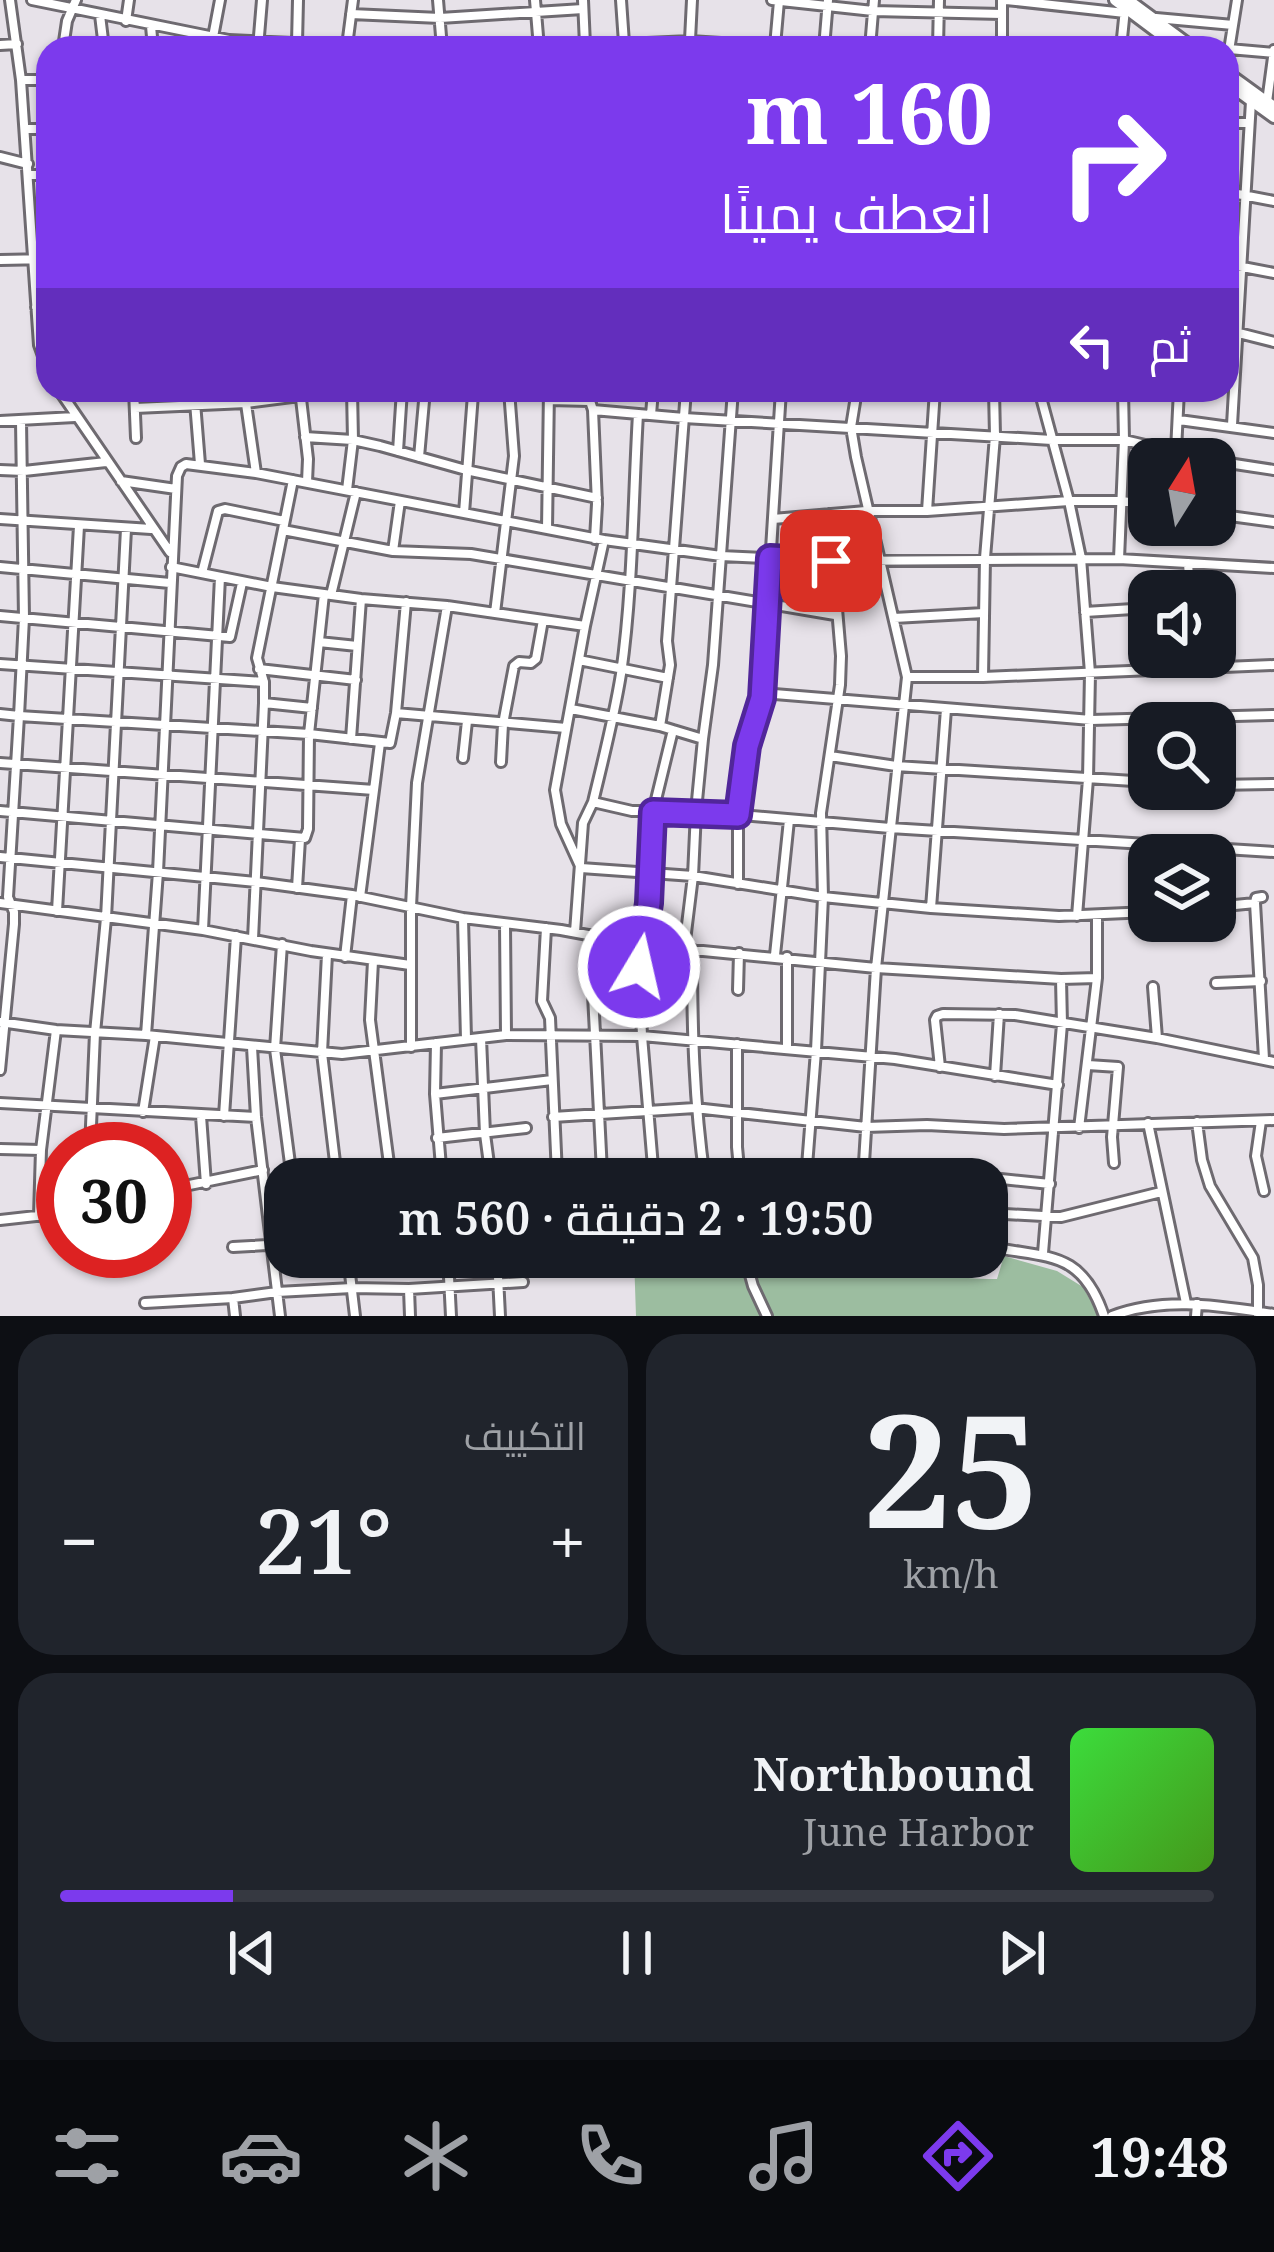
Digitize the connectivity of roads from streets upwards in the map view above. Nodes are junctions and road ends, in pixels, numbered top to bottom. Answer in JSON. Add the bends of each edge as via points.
{"nodes":[{"id":1,"x":10,"y":0,"type":"edge"},
{"id":2,"x":32,"y":0,"type":"edge"},
{"id":3,"x":129,"y":0,"type":"edge"},
{"id":4,"x":220,"y":0,"type":"edge"},
{"id":5,"x":262,"y":0,"type":"edge"},
{"id":6,"x":298,"y":0,"type":"edge"},
{"id":7,"x":353,"y":0,"type":"edge"},
{"id":8,"x":438,"y":0,"type":"edge"},
{"id":9,"x":621,"y":0,"type":"edge"},
{"id":10,"x":692,"y":0,"type":"edge"},
{"id":11,"x":776,"y":0,"type":"edge"},
{"id":12,"x":939,"y":0,"type":"edge"},
{"id":13,"x":1004,"y":0,"type":"edge"},
{"id":14,"x":1238,"y":0,"type":"edge"},
{"id":15,"x":828,"y":3,"type":"edge"},
{"id":16,"x":74,"y":4,"type":"edge"},
{"id":17,"x":583,"y":4,"type":"edge"},
{"id":18,"x":536,"y":5,"type":"edge"},
{"id":19,"x":1123,"y":5,"type":"edge"},
{"id":20,"x":873,"y":6,"type":"edge"},
{"id":21,"x":939,"y":13,"type":"junction"},
{"id":22,"x":351,"y":14,"type":"junction"},
{"id":23,"x":1002,"y":14,"type":"junction"},
{"id":24,"x":100,"y":15,"type":"junction"},
{"id":25,"x":1152,"y":17,"type":"junction"},
{"id":26,"x":440,"y":18,"type":"junction"},
{"id":27,"x":126,"y":21,"type":"junction"},
{"id":28,"x":1233,"y":25,"type":"junction"},
{"id":29,"x":151,"y":26,"type":"junction"},
{"id":30,"x":199,"y":35,"type":"joint"},
{"id":31,"x":66,"y":36,"type":"edge"},
{"id":32,"x":103,"y":36,"type":"edge"},
{"id":33,"x":151,"y":36,"type":"edge"},
{"id":34,"x":206,"y":36,"type":"edge"},
{"id":35,"x":213,"y":36,"type":"edge"},
{"id":36,"x":259,"y":36,"type":"edge"},
{"id":37,"x":297,"y":36,"type":"edge"},
{"id":38,"x":348,"y":36,"type":"edge"},
{"id":39,"x":441,"y":36,"type":"edge"},
{"id":40,"x":539,"y":36,"type":"edge"},
{"id":41,"x":585,"y":36,"type":"edge"},
{"id":42,"x":623,"y":36,"type":"edge"},
{"id":43,"x":690,"y":36,"type":"edge"},
{"id":44,"x":775,"y":36,"type":"edge"},
{"id":45,"x":825,"y":36,"type":"edge"},
{"id":46,"x":871,"y":36,"type":"edge"},
{"id":47,"x":938,"y":36,"type":"edge"},
{"id":48,"x":1001,"y":36,"type":"edge"},
{"id":49,"x":1122,"y":36,"type":"edge"},
{"id":50,"x":1162,"y":36,"type":"edge"},
{"id":51,"x":1177,"y":36,"type":"edge"},
{"id":52,"x":1231,"y":36,"type":"edge"},
{"id":53,"x":0,"y":44,"type":"edge"},
{"id":54,"x":17,"y":44,"type":"junction"},
{"id":55,"x":1239,"y":50,"type":"edge"},
{"id":56,"x":1274,"y":52,"type":"edge"},
{"id":57,"x":21,"y":80,"type":"junction"},
{"id":58,"x":36,"y":80,"type":"edge"},
{"id":59,"x":1239,"y":82,"type":"edge"},
{"id":60,"x":1239,"y":92,"type":"edge"},
{"id":61,"x":1251,"y":101,"type":"junction"},
{"id":62,"x":1270,"y":105,"type":"edge"},
{"id":63,"x":1274,"y":117,"type":"edge"},
{"id":64,"x":1239,"y":123,"type":"edge"},
{"id":65,"x":1249,"y":123,"type":"junction"},
{"id":66,"x":25,"y":128,"type":"junction"},
{"id":67,"x":36,"y":128,"type":"edge"},
{"id":68,"x":0,"y":157,"type":"edge"},
{"id":69,"x":28,"y":169,"type":"junction"},
{"id":70,"x":36,"y":172,"type":"edge"},
{"id":71,"x":1239,"y":195,"type":"edge"},
{"id":72,"x":1244,"y":196,"type":"junction"},
{"id":73,"x":1274,"y":201,"type":"edge"},
{"id":74,"x":34,"y":259,"type":"junction"},
{"id":75,"x":0,"y":260,"type":"edge"},
{"id":76,"x":1241,"y":267,"type":"junction"},
{"id":77,"x":1274,"y":273,"type":"edge"},
{"id":78,"x":1239,"y":281,"type":"edge"},
{"id":79,"x":36,"y":308,"type":"edge"},
{"id":80,"x":1239,"y":334,"type":"edge"},
{"id":81,"x":1274,"y":342,"type":"edge"},
{"id":82,"x":66,"y":402,"type":"edge"},
{"id":83,"x":135,"y":402,"type":"edge"},
{"id":84,"x":196,"y":402,"type":"edge"},
{"id":85,"x":251,"y":402,"type":"edge"},
{"id":86,"x":301,"y":402,"type":"edge"},
{"id":87,"x":350,"y":402,"type":"edge"},
{"id":88,"x":401,"y":402,"type":"edge"},
{"id":89,"x":424,"y":402,"type":"edge"},
{"id":90,"x":472,"y":402,"type":"edge"},
{"id":91,"x":510,"y":402,"type":"edge"},
{"id":92,"x":549,"y":402,"type":"edge"},
{"id":93,"x":576,"y":402,"type":"edge"},
{"id":94,"x":591,"y":402,"type":"edge"},
{"id":95,"x":652,"y":402,"type":"edge"},
{"id":96,"x":685,"y":402,"type":"edge"},
{"id":97,"x":732,"y":402,"type":"edge"},
{"id":98,"x":780,"y":402,"type":"edge"},
{"id":99,"x":855,"y":402,"type":"edge"},
{"id":100,"x":934,"y":402,"type":"edge"},
{"id":101,"x":994,"y":402,"type":"edge"},
{"id":102,"x":1042,"y":402,"type":"edge"},
{"id":103,"x":1123,"y":402,"type":"edge"},
{"id":104,"x":1179,"y":402,"type":"edge"},
{"id":105,"x":1232,"y":402,"type":"edge"},
{"id":106,"x":246,"y":403,"type":"junction"},
{"id":107,"x":197,"y":406,"type":"junction"},
{"id":108,"x":592,"y":406,"type":"junction"},
{"id":109,"x":135,"y":408,"type":"junction"},
{"id":110,"x":638,"y":414,"type":"junction"},
{"id":111,"x":651,"y":415,"type":"junction"},
{"id":112,"x":75,"y":417,"type":"junction"},
{"id":113,"x":684,"y":418,"type":"junction"},
{"id":114,"x":1179,"y":420,"type":"junction"},
{"id":115,"x":21,"y":421,"type":"junction"},
{"id":116,"x":731,"y":421,"type":"junction"},
{"id":117,"x":0,"y":422,"type":"edge"},
{"id":118,"x":778,"y":424,"type":"junction"},
{"id":119,"x":1232,"y":425,"type":"junction"},
{"id":120,"x":851,"y":427,"type":"junction"},
{"id":121,"x":933,"y":431,"type":"junction"},
{"id":122,"x":1274,"y":433,"type":"edge"},
{"id":123,"x":994,"y":436,"type":"junction"},
{"id":124,"x":305,"y":437,"type":"junction"},
{"id":125,"x":136,"y":438,"type":"dead end"},
{"id":126,"x":1177,"y":438,"type":"edge"},
{"id":127,"x":353,"y":440,"type":"junction"},
{"id":128,"x":1052,"y":440,"type":"junction"},
{"id":129,"x":1124,"y":440,"type":"junction"},
{"id":130,"x":1128,"y":441,"type":"edge"},
{"id":131,"x":398,"y":451,"type":"junction"},
{"id":132,"x":419,"y":457,"type":"junction"},
{"id":133,"x":106,"y":462,"type":"junction"},
{"id":134,"x":200,"y":464,"type":"junction"},
{"id":135,"x":1236,"y":464,"type":"edge"},
{"id":136,"x":0,"y":470,"type":"edge"},
{"id":137,"x":466,"y":470,"type":"junction"},
{"id":138,"x":1274,"y":470,"type":"edge"},
{"id":139,"x":24,"y":472,"type":"junction"},
{"id":140,"x":256,"y":473,"type":"junction"},
{"id":141,"x":512,"y":478,"type":"junction"},
{"id":142,"x":293,"y":480,"type":"junction"},
{"id":143,"x":120,"y":481,"type":"junction"},
{"id":144,"x":307,"y":482,"type":"junction"},
{"id":145,"x":549,"y":488,"type":"junction"},
{"id":146,"x":176,"y":489,"type":"junction"},
{"id":147,"x":351,"y":491,"type":"junction"},
{"id":148,"x":597,"y":498,"type":"junction"},
{"id":149,"x":400,"y":501,"type":"junction"},
{"id":150,"x":1070,"y":501,"type":"junction"},
{"id":151,"x":1121,"y":501,"type":"junction"},
{"id":152,"x":1128,"y":502,"type":"edge"},
{"id":153,"x":988,"y":506,"type":"junction"},
{"id":154,"x":866,"y":511,"type":"junction"},
{"id":155,"x":926,"y":511,"type":"junction"},
{"id":156,"x":464,"y":513,"type":"junction"},
{"id":157,"x":829,"y":514,"type":"junction"},
{"id":158,"x":1236,"y":517,"type":"edge"},
{"id":159,"x":0,"y":519,"type":"edge"},
{"id":160,"x":773,"y":519,"type":"junction"},
{"id":161,"x":24,"y":522,"type":"junction"},
{"id":162,"x":506,"y":522,"type":"junction"},
{"id":163,"x":1274,"y":522,"type":"edge"},
{"id":164,"x":284,"y":525,"type":"junction"},
{"id":165,"x":79,"y":526,"type":"junction"},
{"id":166,"x":126,"y":529,"type":"junction"},
{"id":167,"x":153,"y":529,"type":"junction"},
{"id":168,"x":547,"y":529,"type":"junction"},
{"id":169,"x":599,"y":539,"type":"junction"},
{"id":170,"x":344,"y":542,"type":"junction"},
{"id":171,"x":631,"y":544,"type":"junction"},
{"id":172,"x":393,"y":550,"type":"junction"},
{"id":173,"x":676,"y":551,"type":"junction"},
{"id":174,"x":172,"y":555,"type":"junction"},
{"id":175,"x":721,"y":556,"type":"junction"},
{"id":176,"x":770,"y":558,"type":"junction"},
{"id":177,"x":985,"y":558,"type":"junction"},
{"id":178,"x":1081,"y":558,"type":"junction"},
{"id":179,"x":500,"y":559,"type":"junction"},
{"id":180,"x":878,"y":559,"type":"junction"},
{"id":181,"x":1119,"y":559,"type":"junction"},
{"id":182,"x":831,"y":561,"type":"junction"},
{"id":183,"x":1188,"y":563,"type":"junction"},
{"id":184,"x":0,"y":567,"type":"edge"},
{"id":185,"x":171,"y":567,"type":"junction"},
{"id":186,"x":23,"y":568,"type":"junction"},
{"id":187,"x":1274,"y":568,"type":"edge"},
{"id":188,"x":1188,"y":570,"type":"edge"},
{"id":189,"x":202,"y":573,"type":"junction"},
{"id":190,"x":77,"y":575,"type":"junction"},
{"id":191,"x":596,"y":575,"type":"junction"},
{"id":192,"x":220,"y":577,"type":"junction"},
{"id":193,"x":123,"y":579,"type":"junction"},
{"id":194,"x":629,"y":580,"type":"junction"},
{"id":195,"x":242,"y":582,"type":"junction"},
{"id":196,"x":170,"y":583,"type":"junction"},
{"id":197,"x":272,"y":587,"type":"junction"},
{"id":198,"x":673,"y":587,"type":"junction"},
{"id":199,"x":327,"y":594,"type":"junction"},
{"id":200,"x":717,"y":595,"type":"junction"},
{"id":201,"x":361,"y":599,"type":"junction"},
{"id":202,"x":406,"y":602,"type":"junction"},
{"id":203,"x":768,"y":604,"type":"junction"},
{"id":204,"x":447,"y":606,"type":"junction"},
{"id":205,"x":1128,"y":609,"type":"edge"},
{"id":206,"x":1085,"y":612,"type":"junction"},
{"id":207,"x":495,"y":613,"type":"junction"},
{"id":208,"x":984,"y":613,"type":"junction"},
{"id":209,"x":835,"y":615,"type":"junction"},
{"id":210,"x":0,"y":616,"type":"edge"},
{"id":211,"x":24,"y":618,"type":"junction"},
{"id":212,"x":893,"y":618,"type":"junction"},
{"id":213,"x":543,"y":620,"type":"junction"},
{"id":214,"x":74,"y":622,"type":"junction"},
{"id":215,"x":120,"y":626,"type":"junction"},
{"id":216,"x":585,"y":626,"type":"junction"},
{"id":217,"x":168,"y":631,"type":"junction"},
{"id":218,"x":217,"y":635,"type":"junction"},
{"id":219,"x":320,"y":642,"type":"junction"},
{"id":220,"x":357,"y":646,"type":"junction"},
{"id":221,"x":579,"y":660,"type":"junction"},
{"id":222,"x":0,"y":664,"type":"edge"},
{"id":223,"x":22,"y":665,"type":"junction"},
{"id":224,"x":1274,"y":665,"type":"edge"},
{"id":225,"x":1236,"y":667,"type":"edge"},
{"id":226,"x":259,"y":669,"type":"junction"},
{"id":227,"x":622,"y":669,"type":"junction"},
{"id":228,"x":70,"y":670,"type":"junction"},
{"id":229,"x":1128,"y":672,"type":"edge"},
{"id":230,"x":1090,"y":673,"type":"junction"},
{"id":231,"x":118,"y":674,"type":"junction"},
{"id":232,"x":316,"y":675,"type":"junction"},
{"id":233,"x":166,"y":676,"type":"junction"},
{"id":234,"x":668,"y":677,"type":"junction"},
{"id":235,"x":908,"y":677,"type":"junction"},
{"id":236,"x":983,"y":677,"type":"junction"},
{"id":237,"x":215,"y":680,"type":"junction"},
{"id":238,"x":356,"y":680,"type":"junction"},
{"id":239,"x":264,"y":682,"type":"junction"},
{"id":240,"x":762,"y":693,"type":"junction"},
{"id":241,"x":839,"y":700,"type":"junction"},
{"id":242,"x":264,"y":704,"type":"junction"},
{"id":243,"x":905,"y":704,"type":"junction"},
{"id":244,"x":313,"y":708,"type":"junction"},
{"id":245,"x":571,"y":709,"type":"junction"},
{"id":246,"x":946,"y":709,"type":"junction"},
{"id":247,"x":396,"y":713,"type":"junction"},
{"id":248,"x":0,"y":714,"type":"edge"},
{"id":249,"x":1274,"y":715,"type":"edge"},
{"id":250,"x":20,"y":716,"type":"junction"},
{"id":251,"x":428,"y":717,"type":"junction"},
{"id":252,"x":614,"y":717,"type":"junction"},
{"id":253,"x":69,"y":718,"type":"junction"},
{"id":254,"x":1090,"y":720,"type":"junction"},
{"id":255,"x":116,"y":721,"type":"junction"},
{"id":256,"x":467,"y":721,"type":"junction"},
{"id":257,"x":503,"y":724,"type":"junction"},
{"id":258,"x":164,"y":726,"type":"junction"},
{"id":259,"x":660,"y":726,"type":"junction"},
{"id":260,"x":566,"y":728,"type":"junction"},
{"id":261,"x":213,"y":730,"type":"junction"},
{"id":262,"x":673,"y":730,"type":"junction"},
{"id":263,"x":262,"y":731,"type":"junction"},
{"id":264,"x":309,"y":734,"type":"junction"},
{"id":265,"x":351,"y":739,"type":"junction"},
{"id":266,"x":703,"y":739,"type":"junction"},
{"id":267,"x":380,"y":743,"type":"junction"},
{"id":268,"x":830,"y":756,"type":"junction"},
{"id":269,"x":463,"y":758,"type":"dead end"},
{"id":270,"x":501,"y":762,"type":"dead end"},
{"id":271,"x":0,"y":763,"type":"edge"},
{"id":272,"x":17,"y":764,"type":"junction"},
{"id":273,"x":896,"y":766,"type":"junction"},
{"id":274,"x":67,"y":768,"type":"junction"},
{"id":275,"x":941,"y":769,"type":"junction"},
{"id":276,"x":113,"y":772,"type":"junction"},
{"id":277,"x":162,"y":776,"type":"junction"},
{"id":278,"x":1088,"y":779,"type":"junction"},
{"id":279,"x":211,"y":780,"type":"junction"},
{"id":280,"x":1128,"y":781,"type":"edge"},
{"id":281,"x":259,"y":783,"type":"junction"},
{"id":282,"x":1274,"y":784,"type":"edge"},
{"id":283,"x":1236,"y":785,"type":"edge"},
{"id":284,"x":308,"y":786,"type":"junction"},
{"id":285,"x":374,"y":790,"type":"junction"},
{"id":286,"x":593,"y":802,"type":"junction"},
{"id":287,"x":0,"y":811,"type":"edge"},
{"id":288,"x":15,"y":812,"type":"junction"},
{"id":289,"x":653,"y":812,"type":"junction"},
{"id":290,"x":696,"y":812,"type":"junction"},
{"id":291,"x":63,"y":815,"type":"junction"},
{"id":292,"x":738,"y":815,"type":"junction"},
{"id":293,"x":111,"y":820,"type":"junction"},
{"id":294,"x":789,"y":820,"type":"junction"},
{"id":295,"x":820,"y":822,"type":"junction"},
{"id":296,"x":160,"y":824,"type":"junction"},
{"id":297,"x":208,"y":828,"type":"junction"},
{"id":298,"x":890,"y":828,"type":"junction"},
{"id":299,"x":937,"y":831,"type":"junction"},
{"id":300,"x":257,"y":833,"type":"junction"},
{"id":301,"x":300,"y":839,"type":"junction"},
{"id":302,"x":1082,"y":841,"type":"junction"},
{"id":303,"x":1274,"y":852,"type":"edge"},
{"id":304,"x":0,"y":857,"type":"edge"},
{"id":305,"x":13,"y":859,"type":"junction"},
{"id":306,"x":60,"y":863,"type":"junction"},
{"id":307,"x":580,"y":868,"type":"junction"},
{"id":308,"x":108,"y":869,"type":"junction"},
{"id":309,"x":158,"y":872,"type":"junction"},
{"id":310,"x":651,"y":872,"type":"junction"},
{"id":311,"x":206,"y":876,"type":"junction"},
{"id":312,"x":693,"y":876,"type":"junction"},
{"id":313,"x":256,"y":882,"type":"junction"},
{"id":314,"x":738,"y":884,"type":"junction"},
{"id":315,"x":297,"y":888,"type":"junction"},
{"id":316,"x":782,"y":891,"type":"junction"},
{"id":317,"x":356,"y":896,"type":"junction"},
{"id":318,"x":823,"y":897,"type":"junction"},
{"id":319,"x":5,"y":904,"type":"edge"},
{"id":320,"x":882,"y":904,"type":"junction"},
{"id":321,"x":1236,"y":904,"type":"edge"},
{"id":322,"x":411,"y":907,"type":"junction"},
{"id":323,"x":931,"y":908,"type":"junction"},
{"id":324,"x":57,"y":911,"type":"junction"},
{"id":325,"x":1128,"y":914,"type":"edge"},
{"id":326,"x":1077,"y":916,"type":"junction"},
{"id":327,"x":1097,"y":916,"type":"junction"},
{"id":328,"x":106,"y":918,"type":"junction"},
{"id":329,"x":463,"y":918,"type":"junction"},
{"id":330,"x":153,"y":923,"type":"junction"},
{"id":331,"x":505,"y":925,"type":"junction"},
{"id":332,"x":546,"y":928,"type":"junction"},
{"id":333,"x":203,"y":930,"type":"junction"},
{"id":334,"x":575,"y":932,"type":"junction"},
{"id":335,"x":590,"y":935,"type":"junction"},
{"id":336,"x":236,"y":936,"type":"junction"},
{"id":337,"x":253,"y":939,"type":"junction"},
{"id":338,"x":282,"y":944,"type":"junction"},
{"id":339,"x":642,"y":945,"type":"junction"},
{"id":340,"x":688,"y":949,"type":"junction"},
{"id":341,"x":739,"y":952,"type":"junction"},
{"id":342,"x":327,"y":954,"type":"junction"},
{"id":343,"x":775,"y":956,"type":"junction"},
{"id":344,"x":345,"y":957,"type":"junction"},
{"id":345,"x":787,"y":958,"type":"junction"},
{"id":346,"x":374,"y":961,"type":"junction"},
{"id":347,"x":819,"y":961,"type":"junction"},
{"id":348,"x":410,"y":965,"type":"junction"},
{"id":349,"x":876,"y":968,"type":"junction"},
{"id":350,"x":1097,"y":978,"type":"junction"},
{"id":351,"x":1060,"y":979,"type":"junction"},
{"id":352,"x":1261,"y":981,"type":"junction"},
{"id":353,"x":1216,"y":983,"type":"dead end"},
{"id":354,"x":1153,"y":987,"type":"dead end"},
{"id":355,"x":738,"y":990,"type":"dead end"},
{"id":356,"x":999,"y":1014,"type":"junction"},
{"id":357,"x":3,"y":1022,"type":"edge"},
{"id":358,"x":1063,"y":1024,"type":"junction"},
{"id":359,"x":1091,"y":1028,"type":"junction"},
{"id":360,"x":56,"y":1030,"type":"junction"},
{"id":361,"x":95,"y":1033,"type":"junction"},
{"id":362,"x":151,"y":1035,"type":"junction"},
{"id":363,"x":506,"y":1035,"type":"junction"},
{"id":364,"x":551,"y":1035,"type":"junction"},
{"id":365,"x":596,"y":1035,"type":"junction"},
{"id":366,"x":642,"y":1036,"type":"junction"},
{"id":367,"x":481,"y":1038,"type":"junction"},
{"id":368,"x":1157,"y":1038,"type":"junction"},
{"id":369,"x":466,"y":1040,"type":"junction"},
{"id":370,"x":692,"y":1040,"type":"junction"},
{"id":371,"x":436,"y":1043,"type":"junction"},
{"id":372,"x":737,"y":1044,"type":"junction"},
{"id":373,"x":229,"y":1045,"type":"junction"},
{"id":374,"x":252,"y":1047,"type":"junction"},
{"id":375,"x":411,"y":1047,"type":"junction"},
{"id":376,"x":275,"y":1049,"type":"junction"},
{"id":377,"x":788,"y":1049,"type":"junction"},
{"id":378,"x":373,"y":1052,"type":"junction"},
{"id":379,"x":816,"y":1052,"type":"junction"},
{"id":380,"x":322,"y":1053,"type":"junction"},
{"id":381,"x":868,"y":1056,"type":"junction"},
{"id":382,"x":1269,"y":1060,"type":"edge"},
{"id":383,"x":1088,"y":1065,"type":"junction"},
{"id":384,"x":940,"y":1067,"type":"junction"},
{"id":385,"x":0,"y":1070,"type":"edge"},
{"id":386,"x":995,"y":1076,"type":"junction"},
{"id":387,"x":552,"y":1080,"type":"junction"},
{"id":388,"x":1058,"y":1085,"type":"junction"},
{"id":389,"x":483,"y":1088,"type":"junction"},
{"id":390,"x":435,"y":1094,"type":"junction"},
{"id":391,"x":0,"y":1102,"type":"edge"},
{"id":392,"x":46,"y":1106,"type":"junction"},
{"id":393,"x":91,"y":1108,"type":"junction"},
{"id":394,"x":695,"y":1108,"type":"junction"},
{"id":395,"x":648,"y":1110,"type":"junction"},
{"id":396,"x":143,"y":1112,"type":"junction"},
{"id":397,"x":737,"y":1112,"type":"junction"},
{"id":398,"x":598,"y":1114,"type":"junction"},
{"id":399,"x":201,"y":1116,"type":"junction"},
{"id":400,"x":224,"y":1116,"type":"junction"},
{"id":401,"x":256,"y":1117,"type":"junction"},
{"id":402,"x":553,"y":1117,"type":"junction"},
{"id":403,"x":1261,"y":1120,"type":"junction"},
{"id":404,"x":1274,"y":1120,"type":"edge"},
{"id":405,"x":811,"y":1121,"type":"junction"},
{"id":406,"x":44,"y":1122,"type":"edge"},
{"id":407,"x":91,"y":1122,"type":"edge"},
{"id":408,"x":1197,"y":1122,"type":"junction"},
{"id":409,"x":1148,"y":1123,"type":"junction"},
{"id":410,"x":1113,"y":1126,"type":"junction"},
{"id":411,"x":866,"y":1127,"type":"junction"},
{"id":412,"x":526,"y":1128,"type":"dead end"},
{"id":413,"x":1079,"y":1128,"type":"junction"},
{"id":414,"x":1055,"y":1129,"type":"junction"},
{"id":415,"x":485,"y":1133,"type":"junction"},
{"id":416,"x":437,"y":1138,"type":"junction"},
{"id":417,"x":0,"y":1149,"type":"edge"},
{"id":418,"x":36,"y":1150,"type":"edge"},
{"id":419,"x":289,"y":1158,"type":"edge"},
{"id":420,"x":334,"y":1158,"type":"edge"},
{"id":421,"x":388,"y":1158,"type":"edge"},
{"id":422,"x":439,"y":1158,"type":"edge"},
{"id":423,"x":488,"y":1158,"type":"edge"},
{"id":424,"x":555,"y":1158,"type":"edge"},
{"id":425,"x":600,"y":1158,"type":"edge"},
{"id":426,"x":652,"y":1158,"type":"edge"},
{"id":427,"x":702,"y":1158,"type":"edge"},
{"id":428,"x":739,"y":1158,"type":"edge"},
{"id":429,"x":808,"y":1158,"type":"edge"},
{"id":430,"x":864,"y":1158,"type":"edge"},
{"id":431,"x":1114,"y":1163,"type":"dead end"},
{"id":432,"x":263,"y":1170,"type":"junction"},
{"id":433,"x":264,"y":1178,"type":"edge"},
{"id":434,"x":1008,"y":1180,"type":"edge"},
{"id":435,"x":206,"y":1184,"type":"junction"},
{"id":436,"x":1050,"y":1184,"type":"junction"},
{"id":437,"x":192,"y":1186,"type":"edge"},
{"id":438,"x":1264,"y":1191,"type":"dead end"},
{"id":439,"x":1161,"y":1192,"type":"junction"},
{"id":440,"x":1008,"y":1215,"type":"edge"},
{"id":441,"x":36,"y":1216,"type":"edge"},
{"id":442,"x":1046,"y":1218,"type":"junction"},
{"id":443,"x":0,"y":1220,"type":"edge"},
{"id":444,"x":264,"y":1245,"type":"edge"},
{"id":445,"x":233,"y":1247,"type":"dead end"},
{"id":446,"x":1008,"y":1249,"type":"edge"},
{"id":447,"x":1043,"y":1253,"type":"junction"},
{"id":448,"x":276,"y":1278,"type":"edge"},
{"id":449,"x":351,"y":1278,"type":"edge"},
{"id":450,"x":449,"y":1278,"type":"edge"},
{"id":451,"x":499,"y":1278,"type":"edge"},
{"id":452,"x":750,"y":1278,"type":"edge"},
{"id":453,"x":523,"y":1282,"type":"dead end"},
{"id":454,"x":499,"y":1284,"type":"junction"},
{"id":455,"x":352,"y":1288,"type":"junction"},
{"id":456,"x":449,"y":1288,"type":"junction"},
{"id":457,"x":409,"y":1289,"type":"junction"},
{"id":458,"x":277,"y":1292,"type":"junction"},
{"id":459,"x":233,"y":1298,"type":"junction"},
{"id":460,"x":146,"y":1303,"type":"dead end"},
{"id":461,"x":1191,"y":1303,"type":"junction"},
{"id":462,"x":1258,"y":1314,"type":"edge"},
{"id":463,"x":1274,"y":1314,"type":"edge"},
{"id":464,"x":1113,"y":1315,"type":"edge"},
{"id":465,"x":235,"y":1316,"type":"edge"},
{"id":466,"x":280,"y":1316,"type":"edge"},
{"id":467,"x":355,"y":1316,"type":"edge"},
{"id":468,"x":410,"y":1316,"type":"edge"},
{"id":469,"x":451,"y":1316,"type":"edge"},
{"id":470,"x":500,"y":1316,"type":"edge"},
{"id":471,"x":767,"y":1316,"type":"edge"},
{"id":472,"x":1196,"y":1316,"type":"edge"}],
"edges":[{"from":1,"to":54,"type":"street"},
{"from":2,"to":16,"type":"street"},
{"from":3,"to":27,"type":"street"},
{"from":4,"to":35,"type":"street"},
{"from":5,"to":36,"type":"street"},
{"from":6,"to":37,"type":"street"},
{"from":7,"to":22,"type":"street"},
{"from":8,"to":26,"type":"street"},
{"from":9,"to":42,"type":"street"},
{"from":10,"to":43,"type":"street"},
{"from":11,"to":15,"type":"street"},
{"from":11,"to":44,"type":"street"},
{"from":12,"to":21,"type":"street"},
{"from":13,"to":19,"type":"street"},
{"from":13,"to":23,"type":"street"},
{"from":14,"to":28,"type":"street"},
{"from":15,"to":20,"type":"street"},
{"from":15,"to":45,"type":"street"},
{"from":16,"to":24,"type":"street"},
{"from":16,"to":31,"type":"street"},
{"from":17,"to":18,"type":"street"},
{"from":17,"to":41,"type":"street"},
{"from":18,"to":26,"type":"street"},
{"from":18,"to":40,"type":"street"},
{"from":19,"to":25,"type":"street"},
{"from":19,"to":49,"type":"street"},
{"from":19,"to":50,"type":"street"},
{"from":20,"to":21,"type":"street"},
{"from":20,"to":46,"type":"street"},
{"from":21,"to":23,"type":"street"},
{"from":21,"to":47,"type":"street"},
{"from":22,"to":26,"type":"street"},
{"from":22,"to":38,"type":"street"},
{"from":23,"to":48,"type":"street"},
{"from":24,"to":27,"type":"street"},
{"from":24,"to":32,"type":"street"},
{"from":25,"to":28,"type":"street"},
{"from":25,"to":51,"type":"street"},
{"from":26,"to":39,"type":"street"},
{"from":27,"to":29,"type":"street"},
{"from":28,"to":52,"type":"street"},
{"from":29,"to":30,"type":"street"},
{"from":29,"to":33,"type":"street"},
{"from":30,"to":34,"type":"street"},
{"from":53,"to":54,"type":"street"},
{"from":54,"to":57,"type":"street"},
{"from":55,"to":56,"type":"street"},
{"from":56,"to":62,"type":"street"},
{"from":57,"to":58,"type":"street"},
{"from":57,"to":66,"type":"street"},
{"from":59,"to":62,"type":"street"},
{"from":60,"to":61,"type":"street"},
{"from":61,"to":63,"type":"street"},
{"from":61,"to":65,"type":"street"},
{"from":64,"to":65,"type":"street"},
{"from":65,"to":72,"type":"street"},
{"from":66,"to":67,"type":"street"},
{"from":66,"to":69,"type":"street"},
{"from":68,"to":69,"type":"street"},
{"from":69,"to":70,"type":"street"},
{"from":69,"to":74,"type":"street"},
{"from":71,"to":72,"type":"street"},
{"from":72,"to":73,"type":"street"},
{"from":72,"to":76,"type":"street"},
{"from":74,"to":75,"type":"street"},
{"from":74,"to":79,"type":"street"},
{"from":76,"to":77,"type":"street"},
{"from":76,"to":78,"type":"street"},
{"from":80,"to":81,"type":"street"},
{"from":82,"to":112,"type":"street"},
{"from":83,"to":109,"type":"street"},
{"from":84,"to":107,"type":"street"},
{"from":85,"to":106,"type":"street"},
{"from":86,"to":124,"type":"street"},
{"from":87,"to":127,"type":"street"},
{"from":88,"to":131,"type":"street"},
{"from":89,"to":132,"type":"street"},
{"from":90,"to":137,"type":"street"},
{"from":91,"to":141,"type":"street"},
{"from":92,"to":145,"type":"street"},
{"from":93,"to":108,"type":"street"},
{"from":94,"to":108,"type":"street"},
{"from":95,"to":111,"type":"street"},
{"from":96,"to":113,"type":"street"},
{"from":97,"to":116,"type":"street"},
{"from":98,"to":118,"type":"street"},
{"from":99,"to":120,"type":"street"},
{"from":100,"to":121,"type":"street"},
{"from":101,"to":123,"type":"street"},
{"from":102,"to":128,"type":"street"},
{"from":103,"to":129,"type":"street"},
{"from":104,"to":114,"type":"street"},
{"from":105,"to":119,"type":"street"},
{"from":106,"to":107,"type":"street"},
{"from":106,"to":140,"type":"street"},
{"from":107,"to":109,"type":"street"},
{"from":107,"to":134,"type":"street"},
{"from":108,"to":110,"type":"street"},
{"from":108,"to":148,"type":"street"},
{"from":109,"to":125,"type":"street"},
{"from":110,"to":111,"type":"street"},
{"from":110,"to":171,"type":"street"},
{"from":111,"to":113,"type":"street"},
{"from":112,"to":115,"type":"street"},
{"from":112,"to":133,"type":"street"},
{"from":113,"to":116,"type":"street"},
{"from":113,"to":173,"type":"street"},
{"from":114,"to":119,"type":"street"},
{"from":114,"to":126,"type":"street"},
{"from":115,"to":117,"type":"street"},
{"from":115,"to":139,"type":"street"},
{"from":116,"to":118,"type":"street"},
{"from":116,"to":175,"type":"street"},
{"from":118,"to":120,"type":"street"},
{"from":118,"to":160,"type":"street"},
{"from":119,"to":122,"type":"street"},
{"from":120,"to":121,"type":"street"},
{"from":120,"to":154,"type":"street"},
{"from":121,"to":123,"type":"street"},
{"from":121,"to":155,"type":"street"},
{"from":123,"to":128,"type":"street"},
{"from":123,"to":153,"type":"street"},
{"from":124,"to":127,"type":"street"},
{"from":124,"to":144,"type":"street"},
{"from":127,"to":131,"type":"street"},
{"from":127,"to":147,"type":"street"},
{"from":128,"to":129,"type":"street"},
{"from":128,"to":150,"type":"street"},
{"from":129,"to":130,"type":"street"},
{"from":129,"to":151,"type":"street"},
{"from":131,"to":132,"type":"street"},
{"from":132,"to":137,"type":"street"},
{"from":133,"to":139,"type":"street"},
{"from":133,"to":143,"type":"street"},
{"from":134,"to":140,"type":"street"},
{"from":134,"to":146,"type":"street","via":[[182,467]]},
{"from":135,"to":138,"type":"street"},
{"from":136,"to":139,"type":"street"},
{"from":137,"to":141,"type":"street"},
{"from":137,"to":156,"type":"street"},
{"from":139,"to":161,"type":"street"},
{"from":140,"to":142,"type":"street"},
{"from":141,"to":145,"type":"street"},
{"from":141,"to":162,"type":"street"},
{"from":142,"to":144,"type":"street"},
{"from":142,"to":164,"type":"street"},
{"from":143,"to":146,"type":"street"},
{"from":143,"to":167,"type":"street"},
{"from":144,"to":147,"type":"street"},
{"from":145,"to":148,"type":"street"},
{"from":145,"to":168,"type":"street"},
{"from":146,"to":174,"type":"street"},
{"from":147,"to":149,"type":"street"},
{"from":147,"to":170,"type":"street"},
{"from":148,"to":169,"type":"street"},
{"from":149,"to":156,"type":"street"},
{"from":149,"to":172,"type":"street"},
{"from":150,"to":151,"type":"street"},
{"from":150,"to":153,"type":"street"},
{"from":150,"to":178,"type":"street"},
{"from":151,"to":152,"type":"street"},
{"from":151,"to":181,"type":"street"},
{"from":153,"to":155,"type":"street"},
{"from":153,"to":177,"type":"street"},
{"from":154,"to":155,"type":"street"},
{"from":154,"to":157,"type":"street"},
{"from":154,"to":180,"type":"street"},
{"from":156,"to":162,"type":"street"},
{"from":157,"to":160,"type":"street"},
{"from":157,"to":182,"type":"street"},
{"from":158,"to":163,"type":"street"},
{"from":159,"to":161,"type":"street"},
{"from":160,"to":176,"type":"street"},
{"from":161,"to":165,"type":"street"},
{"from":161,"to":186,"type":"street"},
{"from":162,"to":168,"type":"street"},
{"from":162,"to":179,"type":"street"},
{"from":164,"to":170,"type":"street"},
{"from":164,"to":189,"type":"street","via":[[223,508]]},
{"from":164,"to":197,"type":"street"},
{"from":165,"to":166,"type":"street"},
{"from":165,"to":190,"type":"street"},
{"from":166,"to":167,"type":"street"},
{"from":166,"to":193,"type":"street"},
{"from":167,"to":174,"type":"street"},
{"from":168,"to":169,"type":"street"},
{"from":169,"to":171,"type":"street"},
{"from":169,"to":191,"type":"street"},
{"from":170,"to":172,"type":"street"},
{"from":170,"to":199,"type":"street"},
{"from":171,"to":173,"type":"street"},
{"from":171,"to":194,"type":"street"},
{"from":172,"to":179,"type":"street"},
{"from":173,"to":175,"type":"street"},
{"from":173,"to":198,"type":"street"},
{"from":174,"to":185,"type":"street"},
{"from":175,"to":176,"type":"street"},
{"from":175,"to":200,"type":"street"},
{"from":176,"to":182,"type":"street"},
{"from":176,"to":203,"type":"street"},
{"from":177,"to":178,"type":"street"},
{"from":177,"to":180,"type":"street"},
{"from":177,"to":208,"type":"street"},
{"from":178,"to":181,"type":"street"},
{"from":178,"to":206,"type":"street"},
{"from":179,"to":191,"type":"street"},
{"from":179,"to":207,"type":"street"},
{"from":180,"to":182,"type":"street"},
{"from":180,"to":212,"type":"street"},
{"from":181,"to":183,"type":"street"},
{"from":182,"to":209,"type":"street"},
{"from":183,"to":187,"type":"street"},
{"from":183,"to":188,"type":"street"},
{"from":184,"to":186,"type":"street"},
{"from":185,"to":189,"type":"street"},
{"from":185,"to":196,"type":"street"},
{"from":186,"to":190,"type":"street"},
{"from":186,"to":211,"type":"street"},
{"from":189,"to":192,"type":"street"},
{"from":190,"to":193,"type":"street"},
{"from":190,"to":214,"type":"street"},
{"from":191,"to":194,"type":"street"},
{"from":191,"to":216,"type":"street"},
{"from":192,"to":195,"type":"street"},
{"from":192,"to":218,"type":"street"},
{"from":193,"to":196,"type":"street"},
{"from":193,"to":215,"type":"street"},
{"from":194,"to":198,"type":"street"},
{"from":194,"to":227,"type":"street"},
{"from":195,"to":197,"type":"street"},
{"from":195,"to":218,"type":"street","via":[[231,635]]},
{"from":196,"to":217,"type":"street"},
{"from":197,"to":199,"type":"street"},
{"from":197,"to":226,"type":"street"},
{"from":198,"to":200,"type":"street"},
{"from":198,"to":234,"type":"street"},
{"from":199,"to":201,"type":"street"},
{"from":199,"to":219,"type":"street"},
{"from":200,"to":203,"type":"street"},
{"from":200,"to":266,"type":"street"},
{"from":201,"to":202,"type":"street"},
{"from":201,"to":220,"type":"street"},
{"from":202,"to":204,"type":"street"},
{"from":202,"to":247,"type":"street"},
{"from":203,"to":209,"type":"street"},
{"from":203,"to":240,"type":"street"},
{"from":204,"to":207,"type":"street"},
{"from":204,"to":251,"type":"street"},
{"from":205,"to":206,"type":"street"},
{"from":206,"to":230,"type":"street"},
{"from":207,"to":213,"type":"street"},
{"from":208,"to":212,"type":"street"},
{"from":208,"to":236,"type":"street"},
{"from":209,"to":241,"type":"street"},
{"from":210,"to":211,"type":"street"},
{"from":211,"to":214,"type":"street"},
{"from":211,"to":223,"type":"street"},
{"from":212,"to":235,"type":"street"},
{"from":213,"to":216,"type":"street"},
{"from":213,"to":257,"type":"street","via":[[536,659],[514,666]]},
{"from":214,"to":215,"type":"street"},
{"from":214,"to":228,"type":"street"},
{"from":215,"to":217,"type":"street"},
{"from":215,"to":231,"type":"street"},
{"from":216,"to":221,"type":"street"},
{"from":217,"to":218,"type":"street"},
{"from":217,"to":233,"type":"street"},
{"from":218,"to":237,"type":"street"},
{"from":219,"to":220,"type":"street"},
{"from":219,"to":232,"type":"street"},
{"from":220,"to":238,"type":"street"},
{"from":221,"to":227,"type":"street"},
{"from":221,"to":245,"type":"street"},
{"from":222,"to":223,"type":"street"},
{"from":223,"to":228,"type":"street"},
{"from":223,"to":250,"type":"street"},
{"from":224,"to":225,"type":"street"},
{"from":226,"to":232,"type":"street"},
{"from":226,"to":239,"type":"street"},
{"from":227,"to":234,"type":"street"},
{"from":227,"to":252,"type":"street"},
{"from":228,"to":231,"type":"street"},
{"from":228,"to":253,"type":"street"},
{"from":229,"to":230,"type":"street"},
{"from":230,"to":236,"type":"street"},
{"from":230,"to":254,"type":"street"},
{"from":231,"to":233,"type":"street"},
{"from":231,"to":255,"type":"street"},
{"from":232,"to":238,"type":"street"},
{"from":232,"to":244,"type":"street"},
{"from":233,"to":237,"type":"street"},
{"from":233,"to":258,"type":"street"},
{"from":234,"to":259,"type":"street"},
{"from":235,"to":236,"type":"street"},
{"from":235,"to":243,"type":"street"},
{"from":237,"to":239,"type":"street"},
{"from":237,"to":261,"type":"street"},
{"from":238,"to":265,"type":"street"},
{"from":239,"to":242,"type":"street"},
{"from":240,"to":241,"type":"street"},
{"from":240,"to":292,"type":"street"},
{"from":241,"to":243,"type":"street"},
{"from":241,"to":268,"type":"street"},
{"from":242,"to":244,"type":"street"},
{"from":242,"to":263,"type":"street"},
{"from":243,"to":246,"type":"street"},
{"from":243,"to":273,"type":"street"},
{"from":244,"to":264,"type":"street"},
{"from":245,"to":252,"type":"street"},
{"from":245,"to":260,"type":"street"},
{"from":246,"to":254,"type":"street"},
{"from":246,"to":275,"type":"street"},
{"from":247,"to":251,"type":"street"},
{"from":247,"to":267,"type":"street","via":[[392,742]]},
{"from":248,"to":250,"type":"street"},
{"from":249,"to":254,"type":"street"},
{"from":250,"to":253,"type":"street"},
{"from":250,"to":272,"type":"street"},
{"from":251,"to":256,"type":"street"},
{"from":251,"to":322,"type":"street"},
{"from":252,"to":259,"type":"street"},
{"from":252,"to":286,"type":"street"},
{"from":253,"to":255,"type":"street"},
{"from":253,"to":274,"type":"street"},
{"from":254,"to":278,"type":"street"},
{"from":255,"to":258,"type":"street"},
{"from":255,"to":276,"type":"street"},
{"from":256,"to":257,"type":"street"},
{"from":256,"to":269,"type":"street"},
{"from":257,"to":260,"type":"street"},
{"from":257,"to":270,"type":"street"},
{"from":258,"to":261,"type":"street"},
{"from":258,"to":277,"type":"street"},
{"from":259,"to":262,"type":"street"},
{"from":260,"to":307,"type":"street","via":[[555,799]]},
{"from":261,"to":263,"type":"street"},
{"from":261,"to":279,"type":"street"},
{"from":262,"to":266,"type":"street"},
{"from":262,"to":289,"type":"street"},
{"from":263,"to":264,"type":"street"},
{"from":263,"to":281,"type":"street"},
{"from":264,"to":265,"type":"street"},
{"from":264,"to":284,"type":"street"},
{"from":265,"to":267,"type":"street"},
{"from":266,"to":290,"type":"street"},
{"from":267,"to":285,"type":"street"},
{"from":268,"to":273,"type":"street"},
{"from":268,"to":295,"type":"street"},
{"from":271,"to":272,"type":"street"},
{"from":272,"to":274,"type":"street"},
{"from":272,"to":288,"type":"street"},
{"from":273,"to":275,"type":"street"},
{"from":273,"to":298,"type":"street"},
{"from":274,"to":276,"type":"street"},
{"from":274,"to":291,"type":"street"},
{"from":275,"to":278,"type":"street"},
{"from":275,"to":299,"type":"street"},
{"from":276,"to":277,"type":"street"},
{"from":276,"to":293,"type":"street"},
{"from":277,"to":279,"type":"street"},
{"from":277,"to":296,"type":"street"},
{"from":278,"to":280,"type":"street"},
{"from":278,"to":302,"type":"street"},
{"from":279,"to":281,"type":"street"},
{"from":279,"to":297,"type":"street"},
{"from":281,"to":284,"type":"street"},
{"from":281,"to":300,"type":"street"},
{"from":282,"to":283,"type":"street"},
{"from":284,"to":285,"type":"street"},
{"from":284,"to":301,"type":"street","via":[[307,837]]},
{"from":285,"to":317,"type":"street"},
{"from":286,"to":289,"type":"street"},
{"from":286,"to":307,"type":"street"},
{"from":287,"to":288,"type":"street"},
{"from":288,"to":291,"type":"street"},
{"from":288,"to":305,"type":"street"},
{"from":289,"to":290,"type":"street"},
{"from":289,"to":310,"type":"street"},
{"from":290,"to":292,"type":"street"},
{"from":290,"to":312,"type":"street"},
{"from":291,"to":293,"type":"street"},
{"from":291,"to":306,"type":"street"},
{"from":292,"to":294,"type":"street"},
{"from":292,"to":314,"type":"street"},
{"from":293,"to":296,"type":"street"},
{"from":293,"to":308,"type":"street"},
{"from":294,"to":295,"type":"street"},
{"from":294,"to":316,"type":"street"},
{"from":295,"to":298,"type":"street"},
{"from":295,"to":318,"type":"street"},
{"from":296,"to":297,"type":"street"},
{"from":296,"to":309,"type":"street"},
{"from":297,"to":300,"type":"street"},
{"from":297,"to":311,"type":"street"},
{"from":298,"to":299,"type":"street"},
{"from":298,"to":320,"type":"street"},
{"from":299,"to":302,"type":"street"},
{"from":299,"to":323,"type":"street"},
{"from":300,"to":301,"type":"street"},
{"from":300,"to":313,"type":"street"},
{"from":301,"to":315,"type":"street"},
{"from":302,"to":303,"type":"street"},
{"from":302,"to":326,"type":"street"},
{"from":304,"to":305,"type":"street"},
{"from":305,"to":306,"type":"street"},
{"from":305,"to":319,"type":"street"},
{"from":306,"to":308,"type":"street"},
{"from":306,"to":324,"type":"street"},
{"from":307,"to":310,"type":"street"},
{"from":307,"to":334,"type":"street"},
{"from":308,"to":309,"type":"street"},
{"from":308,"to":328,"type":"street"},
{"from":309,"to":311,"type":"street"},
{"from":309,"to":330,"type":"street"},
{"from":310,"to":312,"type":"street"},
{"from":310,"to":339,"type":"street"},
{"from":311,"to":313,"type":"street"},
{"from":311,"to":333,"type":"street"},
{"from":312,"to":314,"type":"street"},
{"from":312,"to":340,"type":"street"},
{"from":313,"to":315,"type":"street"},
{"from":313,"to":337,"type":"street"},
{"from":314,"to":316,"type":"street"},
{"from":315,"to":317,"type":"street"},
{"from":316,"to":318,"type":"street"},
{"from":316,"to":343,"type":"street"},
{"from":317,"to":322,"type":"street"},
{"from":317,"to":344,"type":"street"},
{"from":318,"to":320,"type":"street"},
{"from":318,"to":347,"type":"street"},
{"from":319,"to":324,"type":"street"},
{"from":319,"to":357,"type":"street","via":[[14,925]]},
{"from":320,"to":323,"type":"street"},
{"from":320,"to":349,"type":"street"},
{"from":321,"to":352,"type":"street","via":[[1258,900]]},
{"from":322,"to":329,"type":"street"},
{"from":322,"to":348,"type":"street"},
{"from":323,"to":326,"type":"street"},
{"from":324,"to":328,"type":"street"},
{"from":325,"to":327,"type":"street"},
{"from":326,"to":327,"type":"street"},
{"from":327,"to":350,"type":"street"},
{"from":328,"to":330,"type":"street"},
{"from":328,"to":361,"type":"street"},
{"from":329,"to":331,"type":"street"},
{"from":329,"to":369,"type":"street"},
{"from":330,"to":333,"type":"street"},
{"from":330,"to":362,"type":"street"},
{"from":331,"to":332,"type":"street"},
{"from":331,"to":363,"type":"street"},
{"from":332,"to":334,"type":"street"},
{"from":332,"to":364,"type":"street","via":[[542,1001]]},
{"from":333,"to":336,"type":"street"},
{"from":334,"to":335,"type":"street"},
{"from":335,"to":339,"type":"street"},
{"from":335,"to":365,"type":"street"},
{"from":336,"to":337,"type":"street"},
{"from":336,"to":373,"type":"street"},
{"from":337,"to":338,"type":"street"},
{"from":338,"to":342,"type":"street"},
{"from":338,"to":376,"type":"street"},
{"from":339,"to":340,"type":"street"},
{"from":339,"to":366,"type":"street"},
{"from":340,"to":341,"type":"street"},
{"from":340,"to":370,"type":"street"},
{"from":341,"to":343,"type":"street"},
{"from":341,"to":355,"type":"street"},
{"from":342,"to":344,"type":"street"},
{"from":342,"to":380,"type":"street"},
{"from":343,"to":345,"type":"street"},
{"from":344,"to":346,"type":"street"},
{"from":345,"to":347,"type":"street"},
{"from":345,"to":377,"type":"street"},
{"from":346,"to":348,"type":"street"},
{"from":346,"to":378,"type":"street"},
{"from":347,"to":349,"type":"street"},
{"from":347,"to":379,"type":"street"},
{"from":348,"to":375,"type":"street"},
{"from":349,"to":351,"type":"street"},
{"from":349,"to":381,"type":"street"},
{"from":350,"to":351,"type":"street"},
{"from":350,"to":359,"type":"street"},
{"from":351,"to":358,"type":"street"},
{"from":352,"to":353,"type":"street"},
{"from":352,"to":382,"type":"street"},
{"from":354,"to":368,"type":"street"},
{"from":356,"to":358,"type":"street"},
{"from":356,"to":384,"type":"street","via":[[937,1016]]},
{"from":356,"to":386,"type":"street"},
{"from":357,"to":360,"type":"street"},
{"from":357,"to":385,"type":"street"},
{"from":358,"to":359,"type":"street"},
{"from":358,"to":388,"type":"street"},
{"from":359,"to":368,"type":"street"},
{"from":359,"to":383,"type":"street"},
{"from":360,"to":361,"type":"street"},
{"from":360,"to":392,"type":"street"},
{"from":361,"to":362,"type":"street"},
{"from":361,"to":393,"type":"street"},
{"from":362,"to":373,"type":"street"},
{"from":362,"to":396,"type":"street"},
{"from":363,"to":364,"type":"street"},
{"from":363,"to":367,"type":"street"},
{"from":364,"to":365,"type":"street"},
{"from":364,"to":387,"type":"street"},
{"from":365,"to":366,"type":"street"},
{"from":365,"to":398,"type":"street"},
{"from":366,"to":370,"type":"street"},
{"from":366,"to":395,"type":"street"},
{"from":367,"to":369,"type":"street"},
{"from":367,"to":389,"type":"street"},
{"from":368,"to":382,"type":"street"},
{"from":369,"to":371,"type":"street"},
{"from":370,"to":372,"type":"street"},
{"from":370,"to":394,"type":"street"},
{"from":371,"to":375,"type":"street"},
{"from":371,"to":390,"type":"street"},
{"from":372,"to":377,"type":"street"},
{"from":372,"to":397,"type":"street"},
{"from":373,"to":374,"type":"street"},
{"from":373,"to":400,"type":"street"},
{"from":374,"to":376,"type":"street"},
{"from":374,"to":401,"type":"street"},
{"from":375,"to":378,"type":"street"},
{"from":376,"to":380,"type":"street"},
{"from":376,"to":419,"type":"street"},
{"from":377,"to":379,"type":"street"},
{"from":378,"to":380,"type":"street"},
{"from":378,"to":421,"type":"street"},
{"from":379,"to":381,"type":"street"},
{"from":379,"to":405,"type":"street"},
{"from":380,"to":420,"type":"street"},
{"from":381,"to":384,"type":"street"},
{"from":381,"to":411,"type":"street"},
{"from":383,"to":410,"type":"street","via":[[1118,1067]]},
{"from":383,"to":413,"type":"street"},
{"from":384,"to":386,"type":"street"},
{"from":386,"to":388,"type":"street"},
{"from":387,"to":389,"type":"street"},
{"from":387,"to":402,"type":"street"},
{"from":388,"to":414,"type":"street"},
{"from":389,"to":390,"type":"street"},
{"from":389,"to":415,"type":"street"},
{"from":390,"to":416,"type":"street"},
{"from":391,"to":392,"type":"street"},
{"from":392,"to":393,"type":"street"},
{"from":392,"to":406,"type":"street"},
{"from":393,"to":396,"type":"street"},
{"from":393,"to":407,"type":"street"},
{"from":394,"to":395,"type":"street"},
{"from":394,"to":397,"type":"street"},
{"from":394,"to":427,"type":"street"},
{"from":395,"to":398,"type":"street"},
{"from":395,"to":426,"type":"street"},
{"from":396,"to":399,"type":"street"},
{"from":397,"to":405,"type":"street"},
{"from":397,"to":428,"type":"street"},
{"from":398,"to":402,"type":"street"},
{"from":398,"to":425,"type":"street"},
{"from":399,"to":400,"type":"street"},
{"from":399,"to":435,"type":"street"},
{"from":400,"to":401,"type":"street"},
{"from":401,"to":432,"type":"street"},
{"from":402,"to":424,"type":"street"},
{"from":403,"to":404,"type":"street"},
{"from":403,"to":408,"type":"street"},
{"from":403,"to":438,"type":"street","via":[[1256,1156]]},
{"from":405,"to":411,"type":"street"},
{"from":405,"to":429,"type":"street"},
{"from":408,"to":409,"type":"street"},
{"from":408,"to":462,"type":"street","via":[[1210,1186],[1253,1258]]},
{"from":409,"to":410,"type":"street"},
{"from":409,"to":439,"type":"street"},
{"from":410,"to":413,"type":"street"},
{"from":410,"to":431,"type":"street"},
{"from":411,"to":414,"type":"street"},
{"from":411,"to":430,"type":"street"},
{"from":412,"to":415,"type":"street"},
{"from":413,"to":414,"type":"street"},
{"from":414,"to":436,"type":"street"},
{"from":415,"to":416,"type":"street"},
{"from":415,"to":423,"type":"street"},
{"from":416,"to":422,"type":"street"},
{"from":417,"to":418,"type":"street"},
{"from":432,"to":433,"type":"street"},
{"from":432,"to":435,"type":"street"},
{"from":434,"to":436,"type":"street"},
{"from":435,"to":437,"type":"street"},
{"from":436,"to":442,"type":"street"},
{"from":439,"to":442,"type":"street"},
{"from":439,"to":461,"type":"street"},
{"from":440,"to":442,"type":"street"},
{"from":441,"to":443,"type":"street"},
{"from":442,"to":447,"type":"street"},
{"from":444,"to":445,"type":"street"},
{"from":446,"to":447,"type":"street"},
{"from":447,"to":464,"type":"street","via":[[1088,1280]]},
{"from":448,"to":458,"type":"street"},
{"from":449,"to":455,"type":"street"},
{"from":450,"to":456,"type":"street"},
{"from":451,"to":454,"type":"street"},
{"from":452,"to":471,"type":"street"},
{"from":453,"to":454,"type":"street"},
{"from":454,"to":456,"type":"street"},
{"from":454,"to":470,"type":"street"},
{"from":455,"to":457,"type":"street"},
{"from":455,"to":458,"type":"street"},
{"from":455,"to":467,"type":"street"},
{"from":456,"to":457,"type":"street"},
{"from":456,"to":469,"type":"street"},
{"from":457,"to":468,"type":"street"},
{"from":458,"to":459,"type":"street"},
{"from":458,"to":466,"type":"street"},
{"from":459,"to":460,"type":"street"},
{"from":459,"to":465,"type":"street"},
{"from":461,"to":462,"type":"street"},
{"from":461,"to":464,"type":"street"},
{"from":461,"to":472,"type":"street"},
{"from":462,"to":463,"type":"street"}]}
